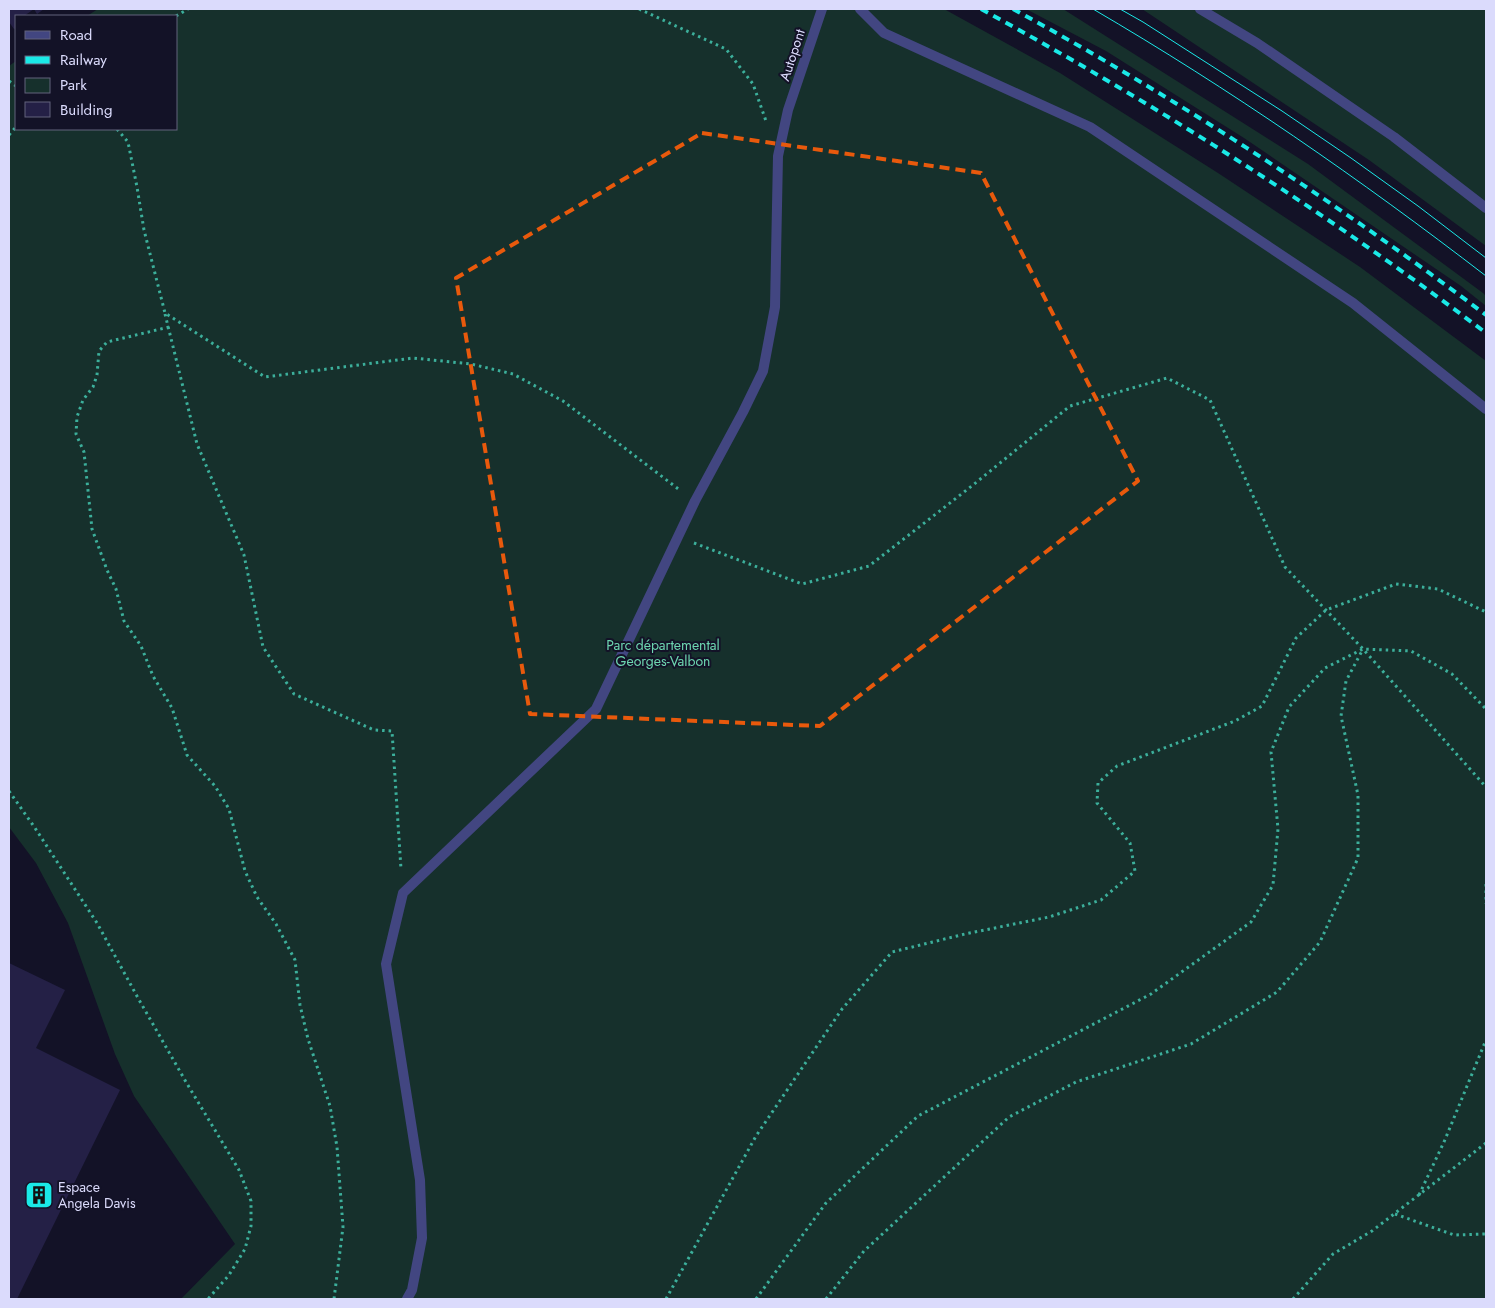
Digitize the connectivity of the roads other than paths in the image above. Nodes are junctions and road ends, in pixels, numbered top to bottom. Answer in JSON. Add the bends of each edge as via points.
{"nodes":[{"id":1,"x":822,"y":9,"type":"edge"},
{"id":2,"x":860,"y":9,"type":"edge"},
{"id":3,"x":1200,"y":9,"type":"edge"},
{"id":4,"x":1486,"y":208,"type":"edge"},
{"id":5,"x":1486,"y":409,"type":"edge"},
{"id":6,"x":407,"y":1299,"type":"edge"}],
"edges":[{"from":1,"to":6,"type":"street","name":"Autopont","via":[[788,110],[778,156],[776,307],[763,371],[695,501],[596,709],[402,893],[386,964],[420,1180],[422,1238],[412,1290]]},
{"from":2,"to":5,"type":"street","via":[[884,33],[1090,127],[1353,303]]},
{"from":3,"to":4,"type":"street","via":[[1394,137]]}]}
